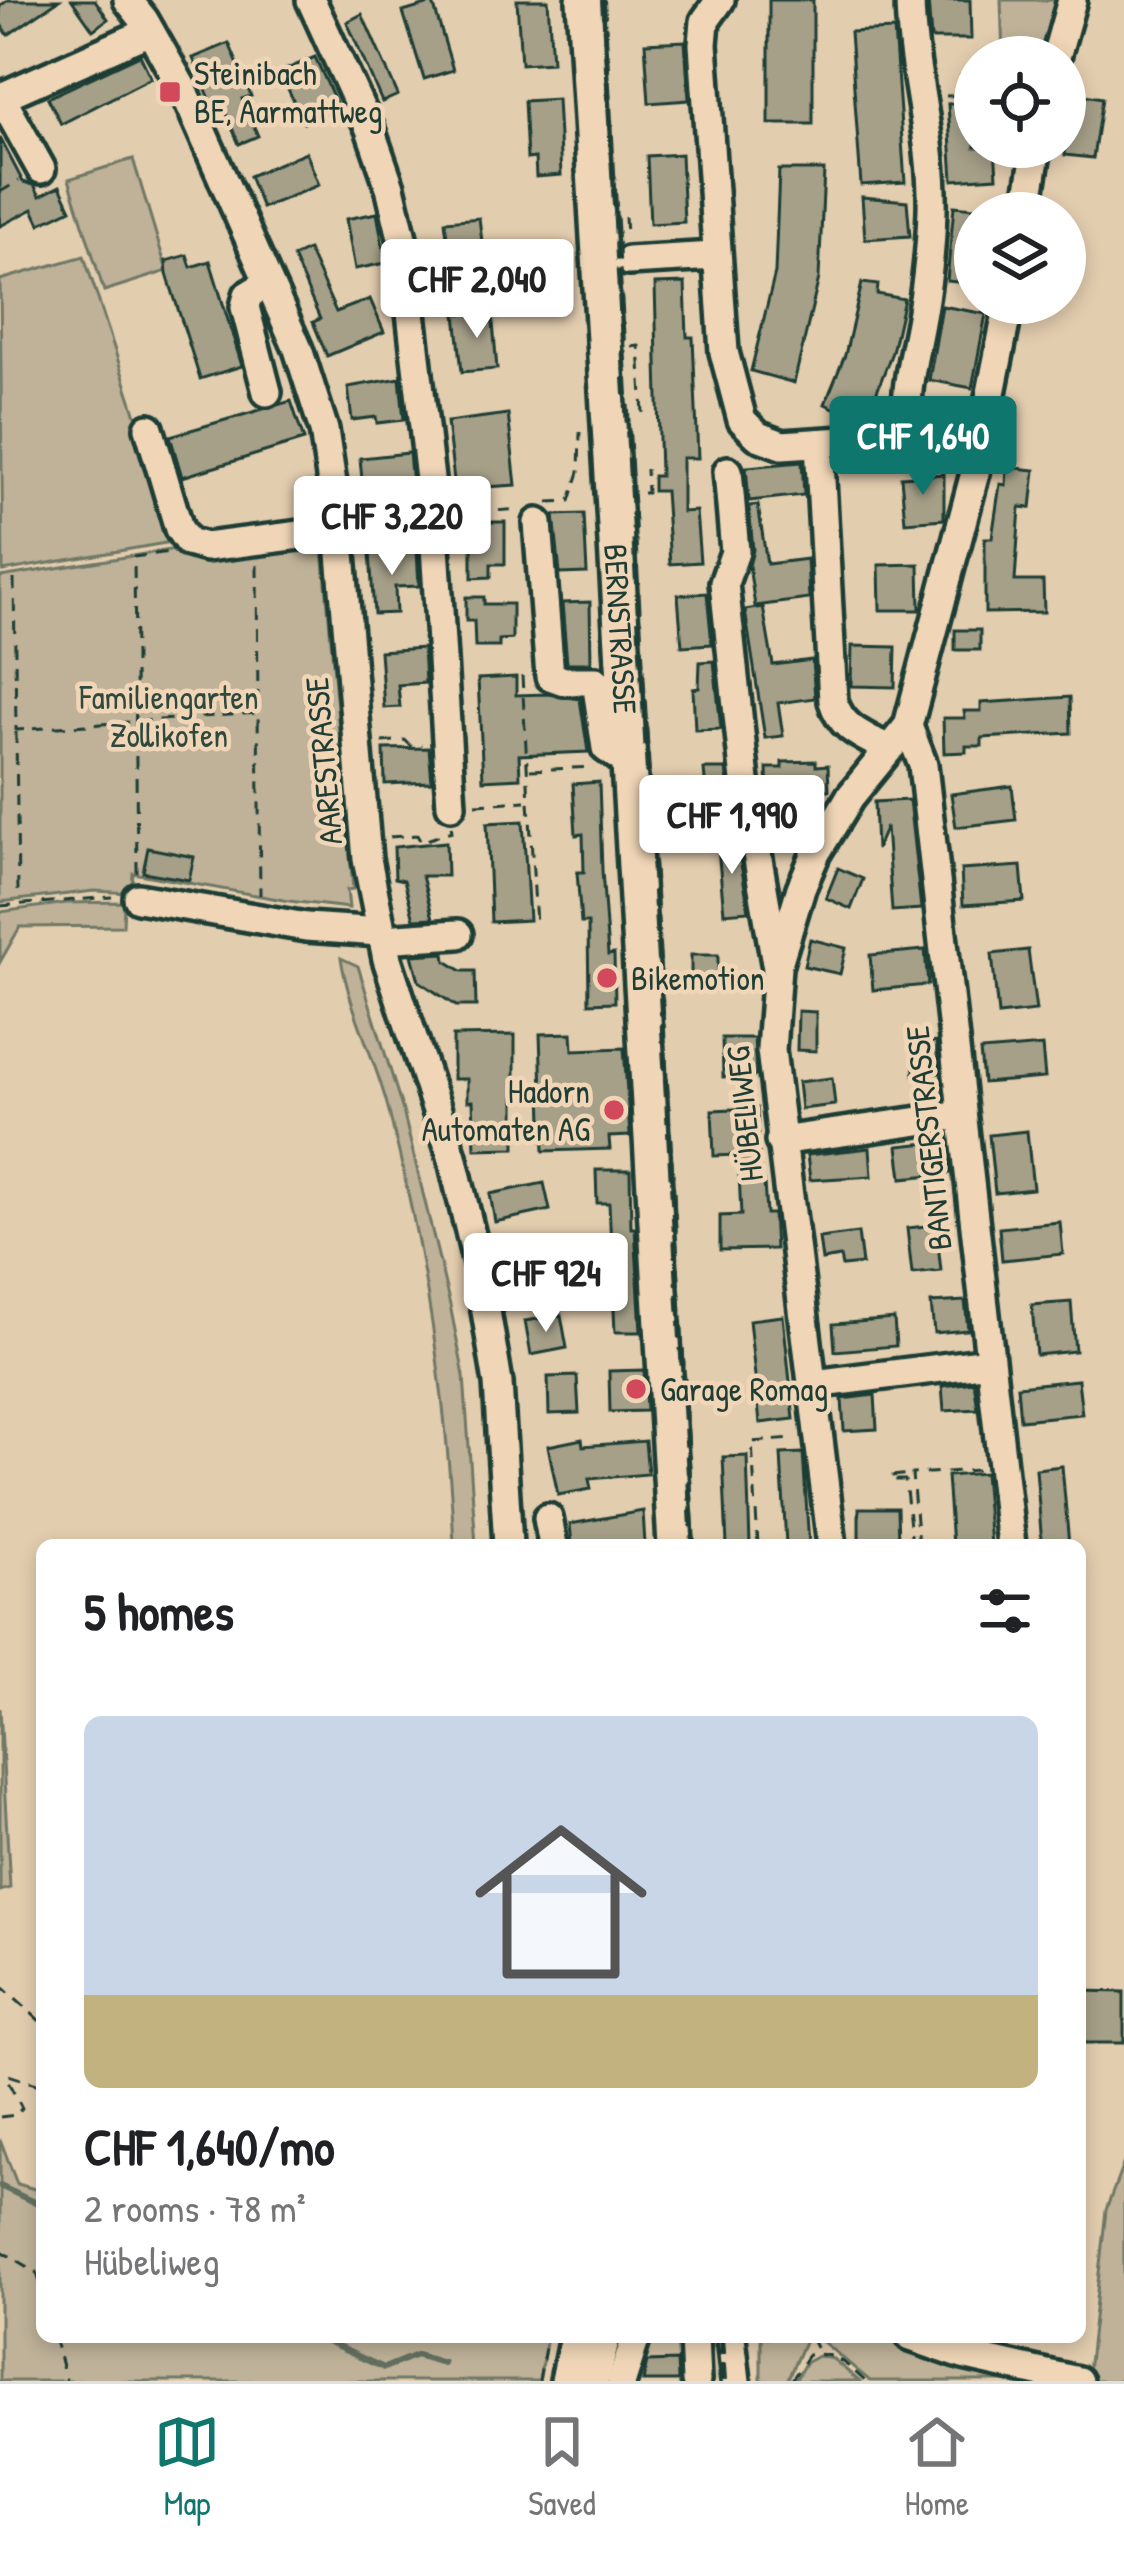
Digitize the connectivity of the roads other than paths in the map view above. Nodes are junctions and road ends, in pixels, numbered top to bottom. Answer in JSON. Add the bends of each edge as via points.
{"nodes":[{"id":1,"x":128,"y":0,"type":"edge"},
{"id":2,"x":311,"y":0,"type":"edge"},
{"id":3,"x":584,"y":0,"type":"edge"},
{"id":4,"x":720,"y":0,"type":"edge"},
{"id":5,"x":910,"y":0,"type":"edge"},
{"id":6,"x":1072,"y":0,"type":"edge"},
{"id":7,"x":150,"y":31,"type":"junction"},
{"id":8,"x":1062,"y":36,"type":"edge"},
{"id":9,"x":0,"y":96,"type":"edge"},
{"id":10,"x":41,"y":169,"type":"dead end"},
{"id":11,"x":716,"y":256,"type":"junction"},
{"id":12,"x":628,"y":261,"type":"dead end"},
{"id":13,"x":268,"y":283,"type":"junction"},
{"id":14,"x":1005,"y":324,"type":"edge"},
{"id":15,"x":267,"y":392,"type":"dead end"},
{"id":16,"x":149,"y":428,"type":"dead end"},
{"id":17,"x":983,"y":432,"type":"junction"},
{"id":18,"x":909,"y":437,"type":"junction"},
{"id":19,"x":819,"y":443,"type":"junction"},
{"id":20,"x":728,"y":471,"type":"dead end"},
{"id":21,"x":536,"y":511,"type":"road end"},
{"id":22,"x":444,"y":515,"type":"junction"},
{"id":23,"x":339,"y":527,"type":"junction"},
{"id":24,"x":908,"y":726,"type":"junction"},
{"id":25,"x":888,"y":749,"type":"junction"},
{"id":26,"x":631,"y":765,"type":"junction"},
{"id":27,"x":451,"y":818,"type":"road end"},
{"id":28,"x":137,"y":898,"type":"road end"},
{"id":29,"x":458,"y":934,"type":"dead end"},
{"id":30,"x":381,"y":936,"type":"junction"},
{"id":31,"x":777,"y":967,"type":"junction"},
{"id":32,"x":961,"y":1115,"type":"junction"},
{"id":33,"x":780,"y":1141,"type":"junction"},
{"id":34,"x":988,"y":1362,"type":"junction"},
{"id":35,"x":814,"y":1384,"type":"junction"},
{"id":36,"x":508,"y":1539,"type":"edge"},
{"id":37,"x":675,"y":1539,"type":"edge"},
{"id":38,"x":831,"y":1539,"type":"edge"},
{"id":39,"x":1010,"y":1539,"type":"edge"},
{"id":40,"x":577,"y":2343,"type":"edge"},
{"id":41,"x":602,"y":2343,"type":"edge"},
{"id":42,"x":634,"y":2343,"type":"edge"},
{"id":43,"x":694,"y":2343,"type":"edge"},
{"id":44,"x":732,"y":2343,"type":"edge"},
{"id":45,"x":749,"y":2343,"type":"edge"},
{"id":46,"x":928,"y":2343,"type":"edge"},
{"id":47,"x":568,"y":2381,"type":"edge"},
{"id":48,"x":592,"y":2381,"type":"edge"},
{"id":49,"x":622,"y":2381,"type":"edge"},
{"id":50,"x":696,"y":2381,"type":"edge"},
{"id":51,"x":736,"y":2381,"type":"edge"},
{"id":52,"x":746,"y":2381,"type":"edge"},
{"id":53,"x":1078,"y":2381,"type":"edge"}],
"edges":[{"from":1,"to":7,"type":"street","name":"AARESTRASSE"},
{"from":2,"to":22,"type":"street","via":[[370,129],[398,214]]},
{"from":3,"to":26,"type":"main road","name":"BERNSTRASSE"},
{"from":4,"to":11,"type":"street","via":[[703,31]]},
{"from":5,"to":18,"type":"street","via":[[932,209],[904,400]]},
{"from":6,"to":8,"type":"street"},
{"from":7,"to":9,"type":"street"},
{"from":7,"to":13,"type":"street","name":"AARESTRASSE"},
{"from":9,"to":10,"type":"street"},
{"from":11,"to":12,"type":"street"},
{"from":11,"to":19,"type":"street","via":[[720,331],[746,426],[782,445]]},
{"from":13,"to":15,"type":"street","via":[[248,295],[245,307]]},
{"from":13,"to":23,"type":"street","name":"AARESTRASSE","via":[[310,381]]},
{"from":14,"to":17,"type":"street","name":"HÜBELIWEG"},
{"from":16,"to":23,"type":"street","via":[[188,542]]},
{"from":17,"to":18,"type":"street"},
{"from":17,"to":24,"type":"street","name":"HÜBELIWEG"},
{"from":18,"to":19,"type":"street"},
{"from":19,"to":25,"type":"street","via":[[833,701],[850,728]]},
{"from":20,"to":31,"type":"street","via":[[735,552],[724,583],[746,790]]},
{"from":21,"to":26,"type":"street","via":[[550,676],[596,681],[606,748]]},
{"from":22,"to":23,"type":"street"},
{"from":22,"to":27,"type":"street"},
{"from":23,"to":30,"type":"street","name":"AARESTRASSE","via":[[365,839]]},
{"from":24,"to":25,"type":"street","name":"HÜBELIWEG"},
{"from":24,"to":32,"type":"street","name":"BANTIGERSTRASSE","via":[[923,765]]},
{"from":25,"to":31,"type":"street","name":"HÜBELIWEG","via":[[816,854]]},
{"from":26,"to":37,"type":"main road","name":"BERNSTRASSE"},
{"from":28,"to":30,"type":"street"},
{"from":29,"to":30,"type":"street"},
{"from":30,"to":36,"type":"street","name":"AARESTRASSE","via":[[452,1156],[479,1269],[498,1383]]},
{"from":31,"to":33,"type":"street","name":"HÜBELIWEG","via":[[771,1050]]},
{"from":32,"to":33,"type":"street"},
{"from":32,"to":34,"type":"street","name":"BANTIGERSTRASSE"},
{"from":33,"to":35,"type":"street","name":"HÜBELIWEG"},
{"from":34,"to":35,"type":"street"},
{"from":34,"to":39,"type":"street","name":"BANTIGERSTRASSE"},
{"from":35,"to":38,"type":"street","name":"HÜBELIWEG"},
{"from":40,"to":47,"type":"main road"},
{"from":41,"to":48,"type":"main road"},
{"from":42,"to":49,"type":"street"},
{"from":43,"to":50,"type":"street"},
{"from":44,"to":51,"type":"street"},
{"from":45,"to":52,"type":"street"},
{"from":46,"to":53,"type":"street"}]}
